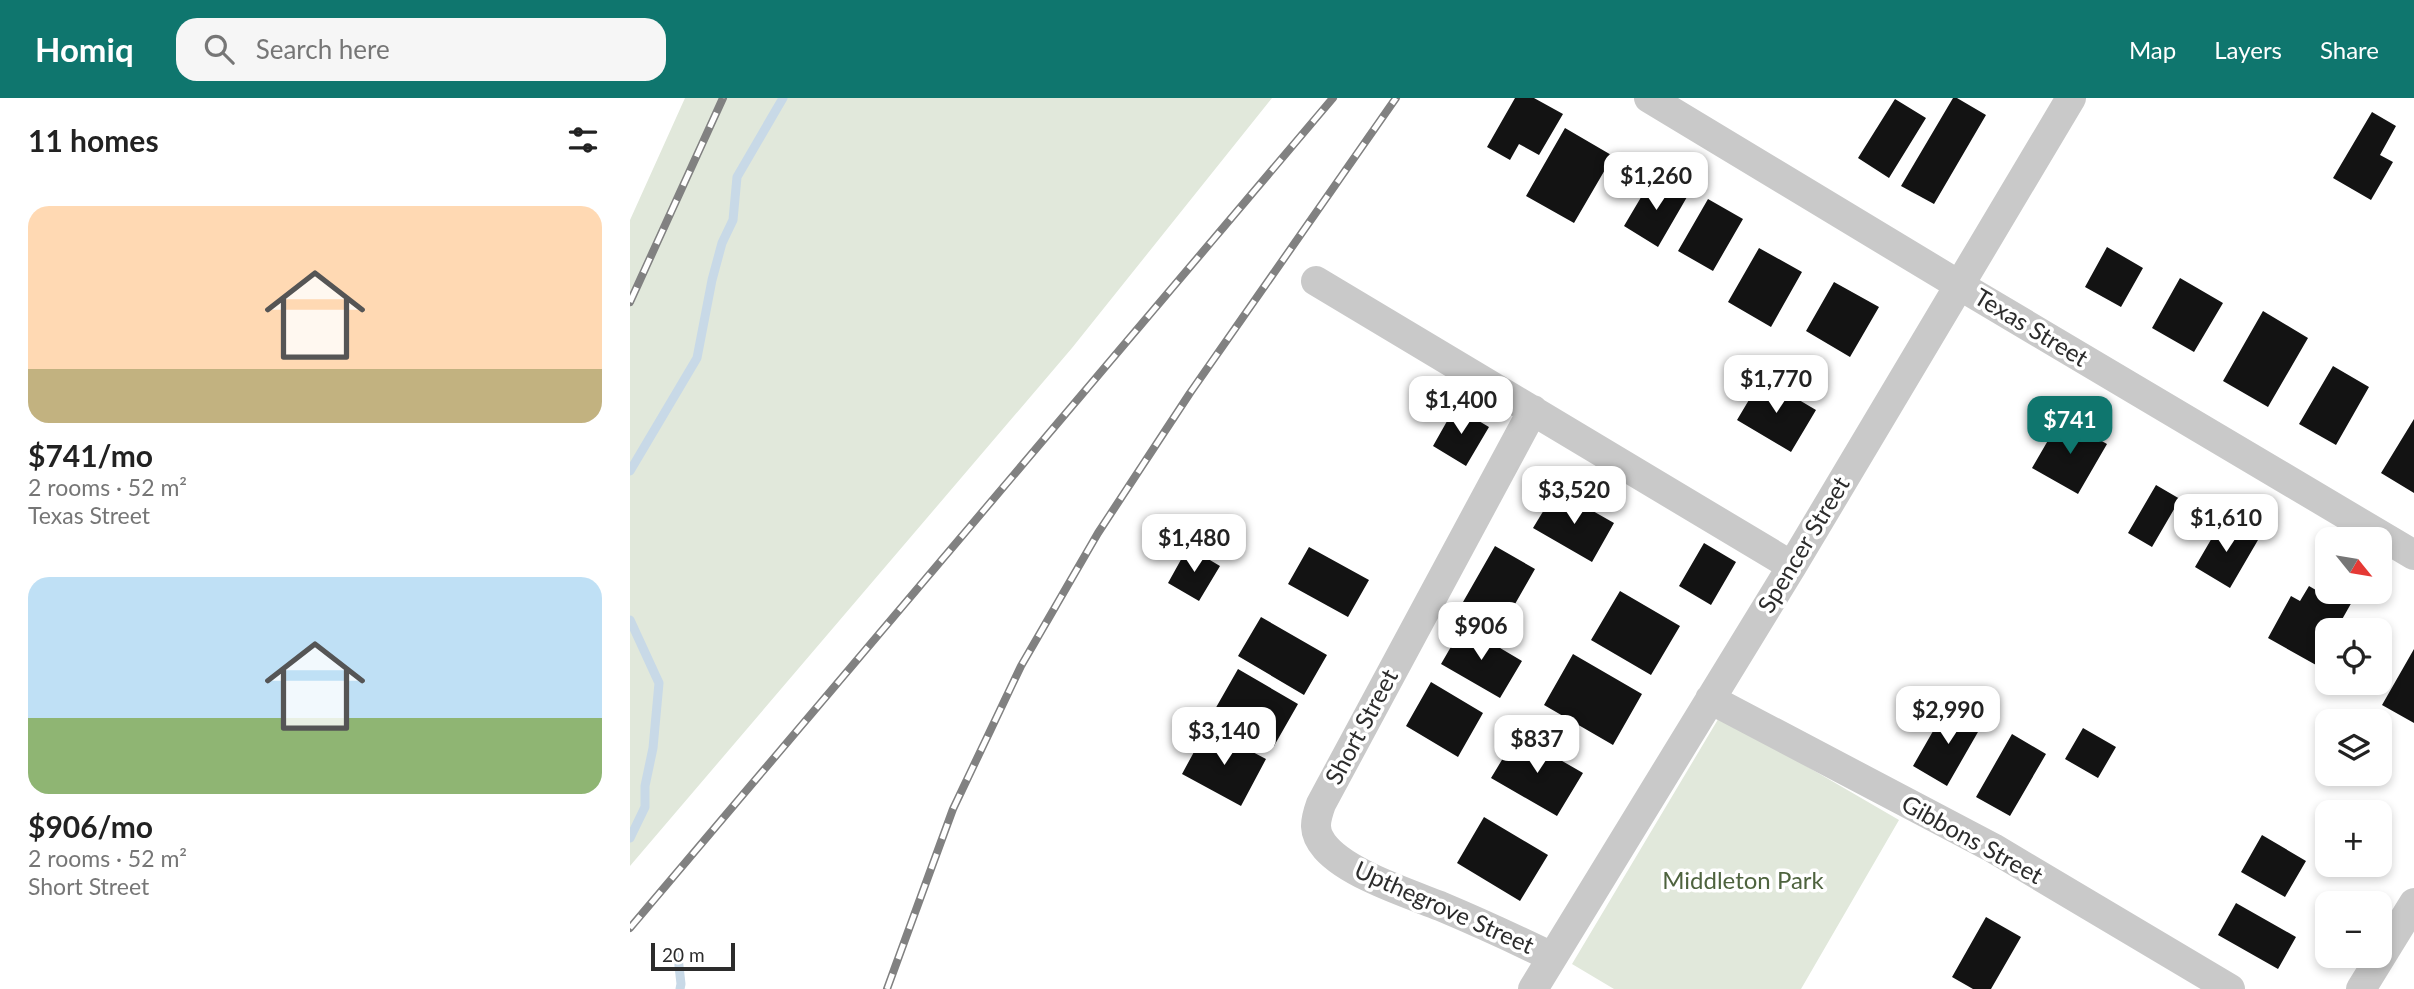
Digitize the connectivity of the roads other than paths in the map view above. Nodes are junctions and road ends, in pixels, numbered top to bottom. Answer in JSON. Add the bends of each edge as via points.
{"nodes":[{"id":1,"x":1649,"y":98,"type":"edge"},
{"id":2,"x":2071,"y":98,"type":"edge"},
{"id":3,"x":1316,"y":281,"type":"dead end"},
{"id":4,"x":1959,"y":285,"type":"junction"},
{"id":5,"x":1533,"y":410,"type":"junction"},
{"id":6,"x":2414,"y":555,"type":"edge"},
{"id":7,"x":1792,"y":566,"type":"junction"},
{"id":8,"x":1710,"y":699,"type":"junction"},
{"id":9,"x":1314,"y":823,"type":"joint"},
{"id":10,"x":2414,"y":903,"type":"edge"},
{"id":11,"x":1552,"y":957,"type":"junction"},
{"id":12,"x":1532,"y":989,"type":"edge"},
{"id":13,"x":2230,"y":989,"type":"edge"},
{"id":14,"x":2361,"y":989,"type":"edge"}],
"edges":[{"from":1,"to":4,"type":"street","name":"Texas Street"},
{"from":2,"to":4,"type":"street","name":"Spencer Street"},
{"from":3,"to":5,"type":"street"},
{"from":4,"to":6,"type":"street","name":"Texas Street"},
{"from":4,"to":7,"type":"street","name":"Spencer Street"},
{"from":5,"to":7,"type":"street"},
{"from":5,"to":9,"type":"street","name":"Short Street"},
{"from":7,"to":8,"type":"street","name":"Spencer Street"},
{"from":8,"to":11,"type":"street","name":"Spencer Street"},
{"from":8,"to":13,"type":"street","name":"Gibbons Street","via":[[1993,848]]},
{"from":9,"to":11,"type":"street","name":"Upthegrove Street","via":[[1326,849],[1368,876]]},
{"from":10,"to":14,"type":"street"},
{"from":11,"to":12,"type":"street","name":"Spencer Street"}]}
